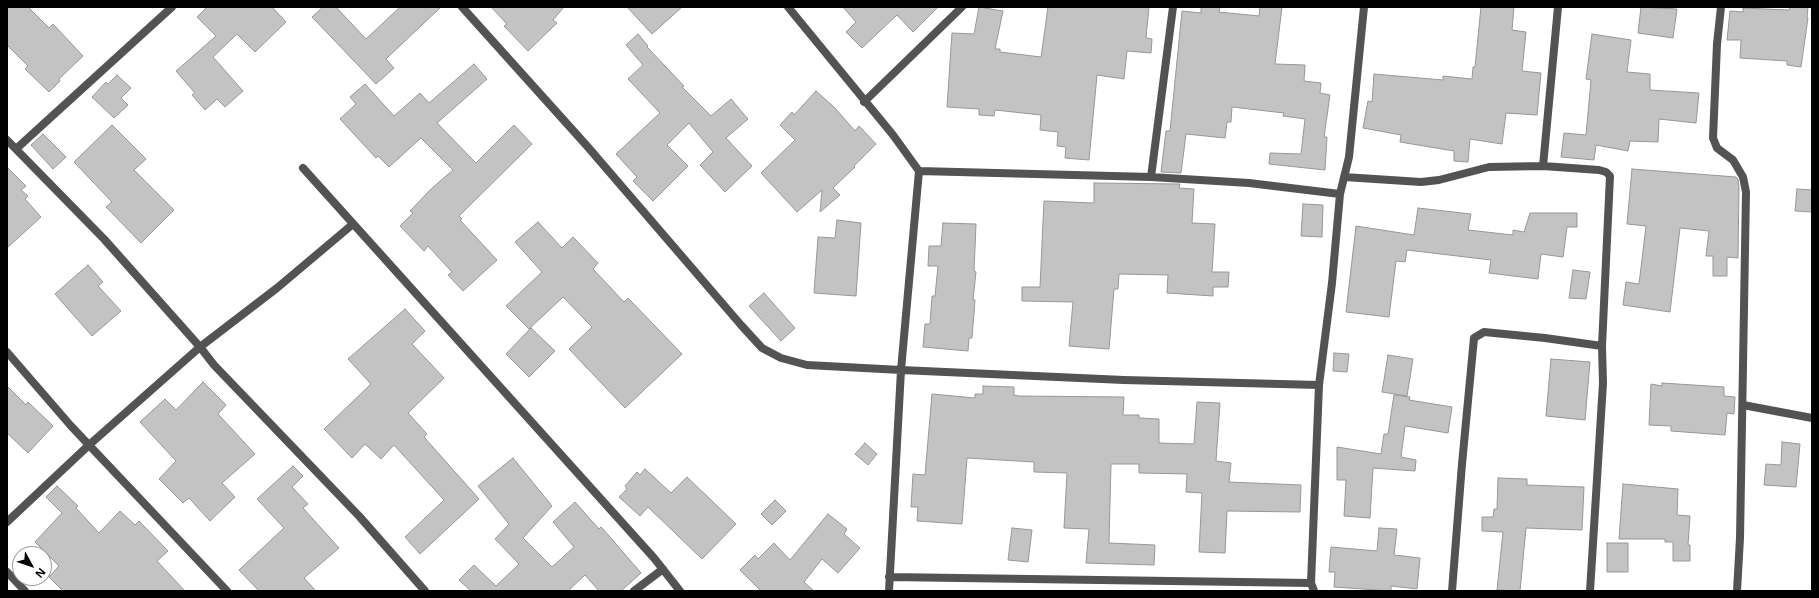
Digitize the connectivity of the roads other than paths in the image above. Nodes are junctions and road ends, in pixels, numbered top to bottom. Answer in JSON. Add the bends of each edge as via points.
{"nodes":[{"id":1,"x":172,"y":7,"type":"edge"},
{"id":2,"x":462,"y":7,"type":"edge"},
{"id":3,"x":788,"y":7,"type":"edge"},
{"id":4,"x":962,"y":7,"type":"edge"},
{"id":5,"x":1173,"y":7,"type":"edge"},
{"id":6,"x":1364,"y":7,"type":"edge"},
{"id":7,"x":1558,"y":7,"type":"edge"},
{"id":8,"x":1721,"y":7,"type":"edge"},
{"id":9,"x":864,"y":102,"type":"junction"},
{"id":10,"x":7,"y":140,"type":"edge"},
{"id":11,"x":16,"y":149,"type":"junction"},
{"id":12,"x":1543,"y":166,"type":"junction"},
{"id":13,"x":303,"y":168,"type":"dead end"},
{"id":14,"x":919,"y":171,"type":"junction"},
{"id":15,"x":1151,"y":177,"type":"junction"},
{"id":16,"x":1344,"y":177,"type":"junction"},
{"id":17,"x":1340,"y":194,"type":"junction"},
{"id":18,"x":353,"y":224,"type":"junction"},
{"id":19,"x":1602,"y":346,"type":"junction"},
{"id":20,"x":200,"y":347,"type":"junction"},
{"id":21,"x":7,"y":352,"type":"edge"},
{"id":22,"x":901,"y":370,"type":"junction"},
{"id":23,"x":1319,"y":385,"type":"junction"},
{"id":24,"x":1742,"y":405,"type":"junction"},
{"id":25,"x":1812,"y":418,"type":"edge"},
{"id":26,"x":89,"y":445,"type":"junction"},
{"id":27,"x":7,"y":522,"type":"edge"},
{"id":28,"x":663,"y":570,"type":"junction"},
{"id":29,"x":7,"y":572,"type":"edge"},
{"id":30,"x":889,"y":578,"type":"junction"},
{"id":31,"x":1313,"y":587,"type":"edge"},
{"id":32,"x":25,"y":591,"type":"edge"},
{"id":33,"x":227,"y":591,"type":"edge"},
{"id":34,"x":425,"y":591,"type":"edge"},
{"id":35,"x":634,"y":591,"type":"edge"},
{"id":36,"x":680,"y":591,"type":"edge"},
{"id":37,"x":888,"y":591,"type":"edge"},
{"id":38,"x":1452,"y":591,"type":"edge"},
{"id":39,"x":1590,"y":591,"type":"edge"},
{"id":40,"x":1737,"y":591,"type":"edge"}],
"edges":[{"from":1,"to":11,"type":"street"},
{"from":2,"to":22,"type":"street","via":[[762,348],[781,358],[807,365]]},
{"from":3,"to":9,"type":"street"},
{"from":4,"to":9,"type":"street"},
{"from":5,"to":15,"type":"street"},
{"from":6,"to":16,"type":"street","via":[[1349,157]]},
{"from":7,"to":12,"type":"street"},
{"from":8,"to":24,"type":"street","via":[[1713,138],[1717,148],[1734,160],[1743,177],[1746,192]]},
{"from":9,"to":14,"type":"street"},
{"from":10,"to":11,"type":"street"},
{"from":11,"to":20,"type":"street","via":[[104,239]]},
{"from":12,"to":16,"type":"street","via":[[1489,167],[1421,182]]},
{"from":12,"to":19,"type":"street","via":[[1599,170],[1610,176]]},
{"from":13,"to":18,"type":"street"},
{"from":14,"to":15,"type":"street"},
{"from":14,"to":22,"type":"street"},
{"from":15,"to":17,"type":"street","via":[[1249,183]]},
{"from":16,"to":17,"type":"street"},
{"from":17,"to":23,"type":"street"},
{"from":18,"to":20,"type":"street","via":[[277,288]]},
{"from":18,"to":28,"type":"street"},
{"from":19,"to":38,"type":"street","via":[[1484,332],[1474,338]]},
{"from":19,"to":39,"type":"street","via":[[1603,383]]},
{"from":20,"to":26,"type":"street"},
{"from":20,"to":34,"type":"street","via":[[214,365],[359,516]]},
{"from":21,"to":26,"type":"street"},
{"from":22,"to":23,"type":"street"},
{"from":22,"to":30,"type":"street"},
{"from":23,"to":31,"type":"street"},
{"from":24,"to":25,"type":"street"},
{"from":24,"to":40,"type":"street"},
{"from":26,"to":27,"type":"street"},
{"from":26,"to":33,"type":"street"},
{"from":28,"to":35,"type":"street"},
{"from":28,"to":36,"type":"street"},
{"from":29,"to":32,"type":"street"},
{"from":30,"to":31,"type":"street"},
{"from":30,"to":37,"type":"street"}]}
